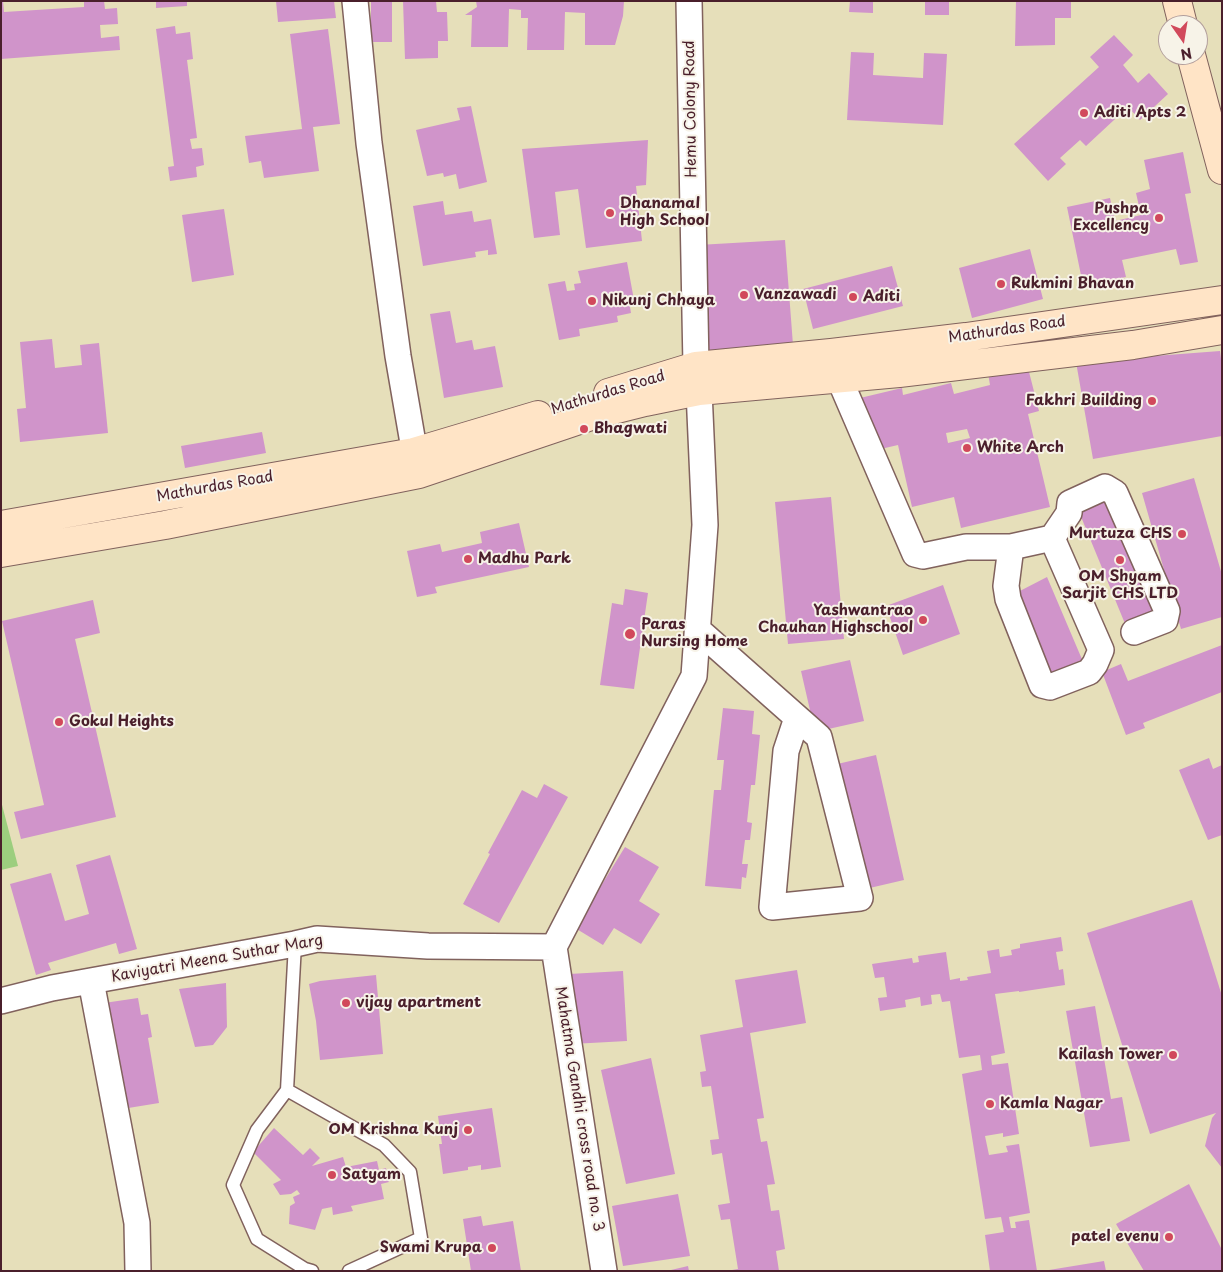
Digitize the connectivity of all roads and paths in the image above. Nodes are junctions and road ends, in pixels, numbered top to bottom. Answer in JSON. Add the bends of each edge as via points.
{"nodes":[{"id":1,"x":355,"y":1,"type":"edge"},
{"id":2,"x":689,"y":1,"type":"edge"},
{"id":3,"x":1177,"y":1,"type":"edge"},
{"id":4,"x":1180,"y":15,"type":"edge"},
{"id":5,"x":1194,"y":65,"type":"edge"},
{"id":6,"x":1222,"y":170,"type":"edge"},
{"id":7,"x":1222,"y":300,"type":"edge"},
{"id":8,"x":1222,"y":330,"type":"edge"},
{"id":9,"x":835,"y":365,"type":"junction"},
{"id":10,"x":698,"y":378,"type":"junction"},
{"id":11,"x":416,"y":463,"type":"junction"},
{"id":12,"x":1,"y":525,"type":"edge"},
{"id":13,"x":1052,"y":538,"type":"junction"},
{"id":14,"x":1011,"y":547,"type":"junction"},
{"id":15,"x":1,"y":554,"type":"edge"},
{"id":16,"x":697,"y":629,"type":"junction"},
{"id":17,"x":1134,"y":632,"type":"dead end"},
{"id":18,"x":797,"y":718,"type":"junction"},
{"id":19,"x":295,"y":944,"type":"junction"},
{"id":20,"x":554,"y":947,"type":"junction"},
{"id":21,"x":91,"y":981,"type":"junction"},
{"id":22,"x":1,"y":1001,"type":"edge"},
{"id":23,"x":287,"y":1090,"type":"junction"},
{"id":24,"x":138,"y":1271,"type":"edge"},
{"id":25,"x":312,"y":1271,"type":"edge"},
{"id":26,"x":349,"y":1271,"type":"edge"},
{"id":27,"x":604,"y":1271,"type":"edge"}],
"edges":[{"from":1,"to":11,"type":"street","via":[[370,153]]},
{"from":2,"to":10,"type":"street","name":"Hemu Colony Road"},
{"from":3,"to":4,"type":"street"},
{"from":5,"to":6,"type":"street"},
{"from":7,"to":9,"type":"street","name":"Mathurdas Road","via":[[966,336]]},
{"from":8,"to":9,"type":"street","via":[[1132,345],[900,373]]},
{"from":9,"to":10,"type":"street","name":"Mathurdas Road"},
{"from":9,"to":14,"type":"street","via":[[915,554],[923,556],[966,547]]},
{"from":10,"to":11,"type":"street","name":"Mathurdas Road"},
{"from":10,"to":16,"type":"street","name":"Hemu Colony Road","via":[[705,525]]},
{"from":11,"to":12,"type":"street","name":"Mathurdas Road"},
{"from":11,"to":15,"type":"street","via":[[165,525]]},
{"from":13,"to":14,"type":"street"},
{"from":13,"to":14,"type":"street","via":[[1101,650],[1089,672],[1050,687],[1042,685],[1008,599],[1006,586]]},
{"from":13,"to":17,"type":"street","via":[[1069,512],[1070,503],[1105,487],[1115,492],[1168,611],[1165,620]]},
{"from":16,"to":18,"type":"street"},
{"from":16,"to":20,"type":"street","name":"Hemu Colony Road","via":[[694,676]]},
{"from":18,"to":18,"type":"street","via":[[818,737],[860,898],[772,907],[786,751]]},
{"from":19,"to":20,"type":"street","name":"Kaviyatri Meena Suthar Marg","via":[[317,939],[428,946]]},
{"from":19,"to":21,"type":"street","name":"Kaviyatri Meena Suthar Marg"},
{"from":19,"to":23,"type":"lane"},
{"from":20,"to":27,"type":"street","name":"Mahatma Gandhi cross road no. 3"},
{"from":21,"to":22,"type":"street","name":"Kaviyatri Meena Suthar Marg"},
{"from":21,"to":24,"type":"street","via":[[137,1223]]},
{"from":23,"to":25,"type":"lane","via":[[257,1130],[233,1185],[257,1239],[305,1270]]},
{"from":23,"to":26,"type":"lane","via":[[384,1145],[410,1172],[421,1238]]}]}
